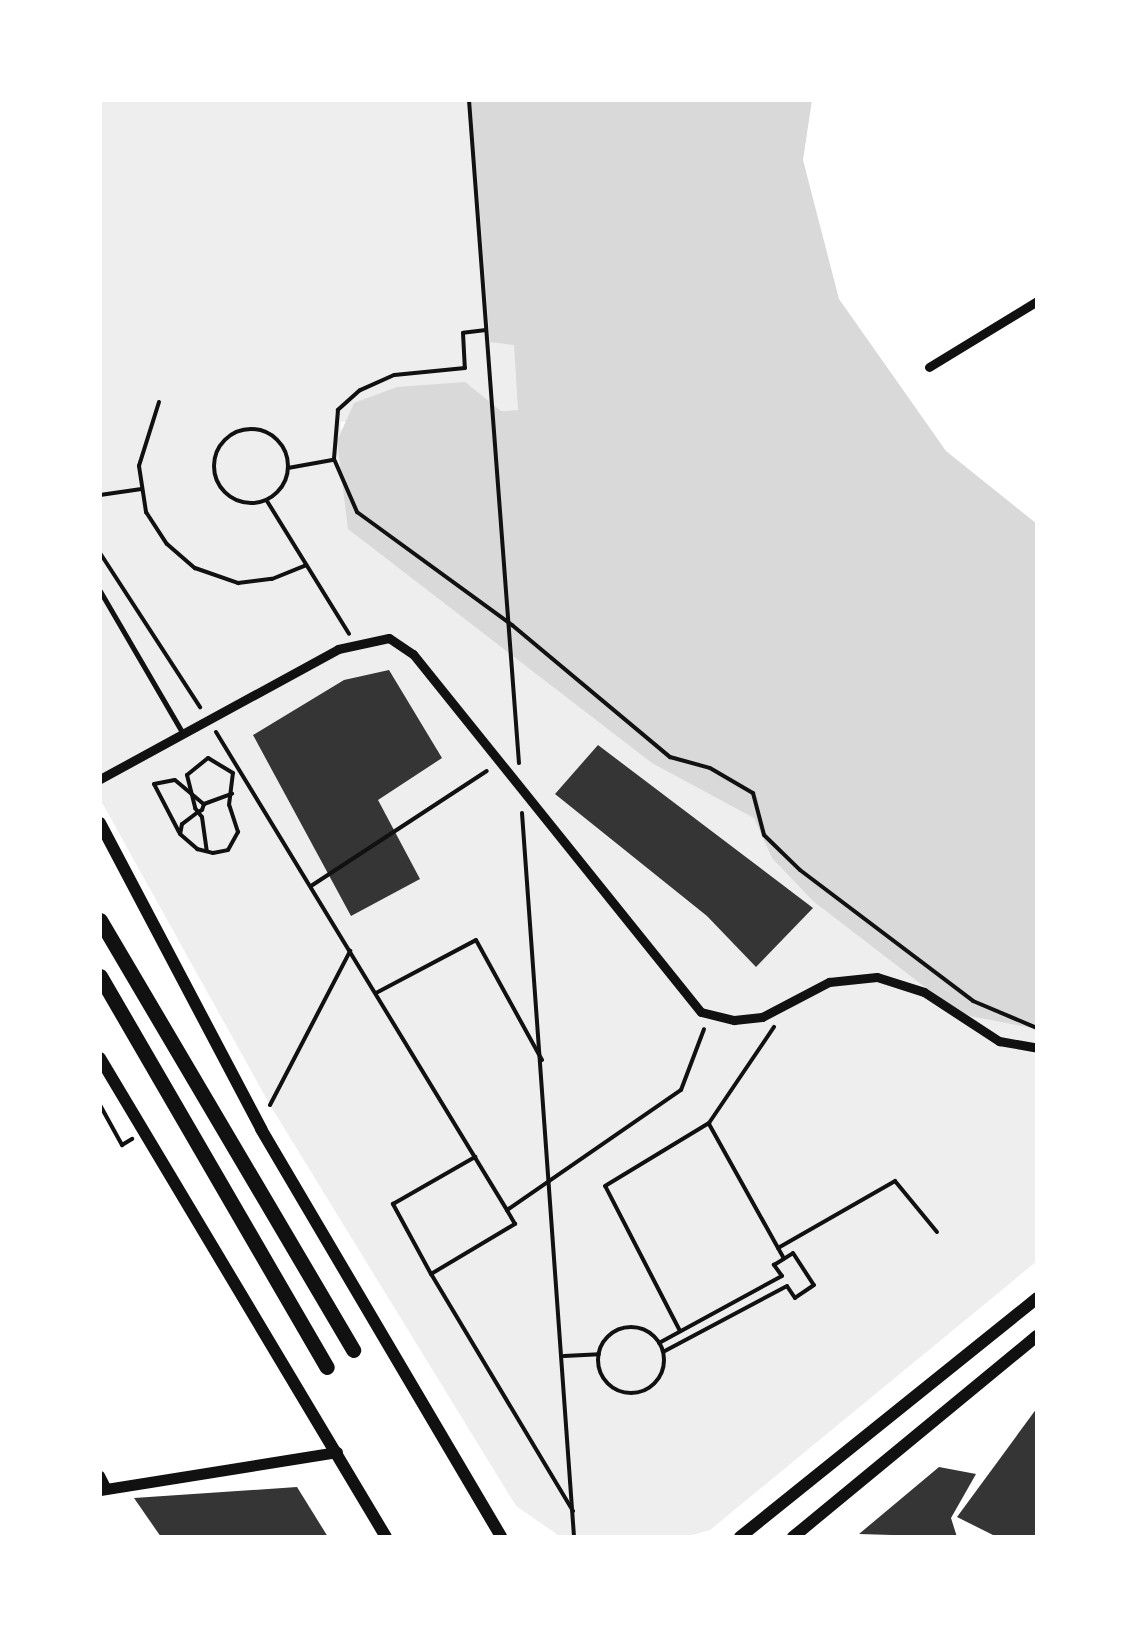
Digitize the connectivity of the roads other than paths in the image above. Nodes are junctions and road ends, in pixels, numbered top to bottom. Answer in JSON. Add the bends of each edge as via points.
{"nodes":[{"id":1,"x":1037,"y":301,"type":"edge"},
{"id":2,"x":930,"y":367,"type":"dead end"},
{"id":3,"x":100,"y":591,"type":"edge"},
{"id":4,"x":182,"y":732,"type":"junction"},
{"id":5,"x":100,"y":779,"type":"edge"},
{"id":6,"x":100,"y":823,"type":"edge"},
{"id":7,"x":100,"y":920,"type":"edge"},
{"id":8,"x":100,"y":976,"type":"edge"},
{"id":9,"x":100,"y":998,"type":"edge"},
{"id":10,"x":133,"y":1034,"type":"junction"},
{"id":11,"x":1037,"y":1048,"type":"edge"},
{"id":12,"x":100,"y":1058,"type":"edge"},
{"id":13,"x":1037,"y":1298,"type":"edge"},
{"id":14,"x":1037,"y":1336,"type":"edge"},
{"id":15,"x":353,"y":1350,"type":"dead end"},
{"id":16,"x":326,"y":1367,"type":"dead end"},
{"id":17,"x":337,"y":1452,"type":"junction"},
{"id":18,"x":100,"y":1474,"type":"edge"},
{"id":19,"x":104,"y":1489,"type":"edge"},
{"id":20,"x":501,"y":1536,"type":"edge"},
{"id":21,"x":386,"y":1537,"type":"edge"},
{"id":22,"x":740,"y":1537,"type":"edge"},
{"id":23,"x":793,"y":1537,"type":"edge"}],
"edges":[{"from":1,"to":2,"type":"street"},
{"from":3,"to":4,"type":"lane"},
{"from":4,"to":5,"type":"street"},
{"from":4,"to":11,"type":"street","via":[[354,642],[388,638],[406,647],[668,977],[710,1015],[762,1016],[841,979],[894,980],[988,1035]]},
{"from":6,"to":20,"type":"main road","via":[[261,1129]]},
{"from":7,"to":15,"type":"highway"},
{"from":8,"to":10,"type":"highway"},
{"from":9,"to":10,"type":"highway"},
{"from":10,"to":16,"type":"highway"},
{"from":12,"to":17,"type":"main road"},
{"from":13,"to":22,"type":"main road"},
{"from":14,"to":23,"type":"main road"},
{"from":17,"to":19,"type":"street"},
{"from":17,"to":21,"type":"main road"},
{"from":18,"to":19,"type":"street"}]}
